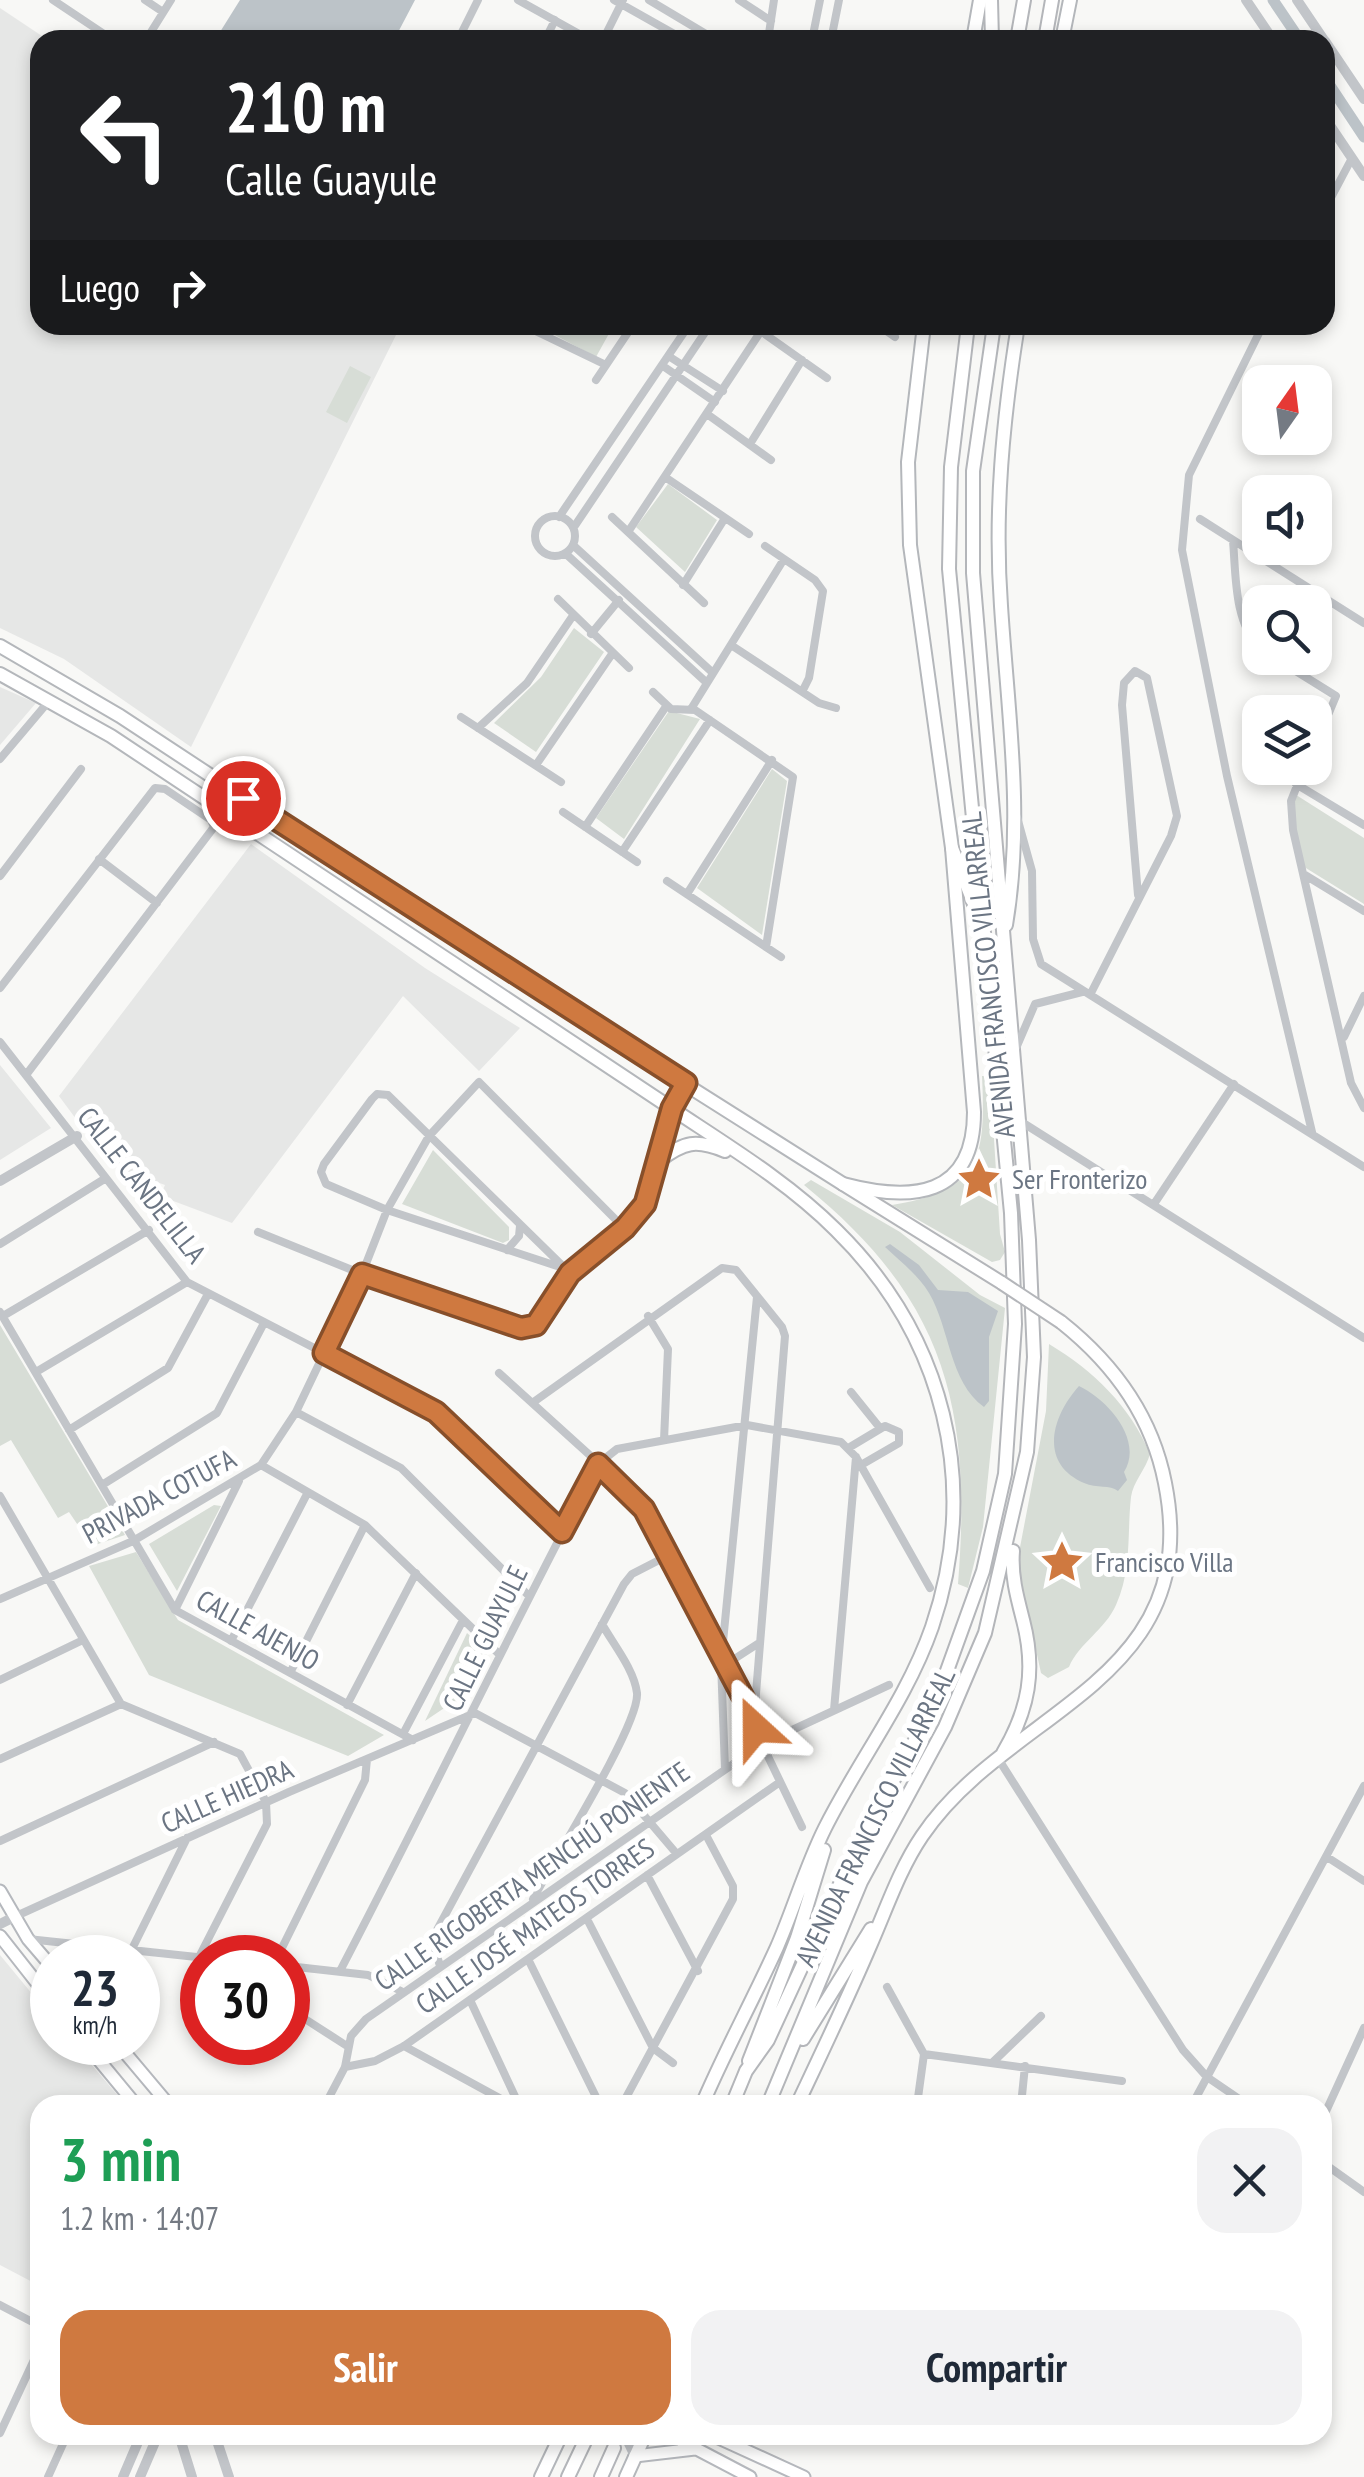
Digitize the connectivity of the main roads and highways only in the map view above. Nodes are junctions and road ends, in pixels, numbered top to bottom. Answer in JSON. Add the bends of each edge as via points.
{"nodes":[{"id":1,"x":980,"y":0,"type":"edge"},
{"id":2,"x":991,"y":0,"type":"edge"},
{"id":3,"x":1024,"y":0,"type":"edge"},
{"id":4,"x":1052,"y":0,"type":"edge"},
{"id":5,"x":1070,"y":0,"type":"edge"},
{"id":6,"x":975,"y":30,"type":"edge"},
{"id":7,"x":992,"y":30,"type":"edge"},
{"id":8,"x":1019,"y":30,"type":"edge"},
{"id":9,"x":1047,"y":30,"type":"edge"},
{"id":10,"x":1064,"y":30,"type":"edge"},
{"id":11,"x":923,"y":335,"type":"edge"},
{"id":12,"x":967,"y":335,"type":"edge"},
{"id":13,"x":993,"y":335,"type":"edge"},
{"id":14,"x":1016,"y":335,"type":"edge"},
{"id":15,"x":0,"y":646,"type":"edge"},
{"id":16,"x":0,"y":674,"type":"edge"},
{"id":17,"x":952,"y":848,"type":"junction"},
{"id":18,"x":980,"y":920,"type":"junction"},
{"id":19,"x":1006,"y":925,"type":"junction"},
{"id":20,"x":746,"y":1158,"type":"junction"},
{"id":21,"x":660,"y":1160,"type":"road end"},
{"id":22,"x":843,"y":1184,"type":"junction"},
{"id":23,"x":1017,"y":1508,"type":"junction"},
{"id":24,"x":999,"y":1760,"type":"junction"},
{"id":25,"x":840,"y":1800,"type":"junction"},
{"id":26,"x":0,"y":1891,"type":"edge"},
{"id":27,"x":888,"y":1904,"type":"junction"},
{"id":28,"x":0,"y":1936,"type":"edge"},
{"id":29,"x":30,"y":1940,"type":"edge"},
{"id":30,"x":30,"y":1974,"type":"edge"},
{"id":31,"x":103,"y":2065,"type":"edge"},
{"id":32,"x":135,"y":2065,"type":"edge"},
{"id":33,"x":746,"y":2071,"type":"junction"},
{"id":34,"x":784,"y":2072,"type":"junction"},
{"id":35,"x":128,"y":2095,"type":"edge"},
{"id":36,"x":161,"y":2095,"type":"edge"},
{"id":37,"x":706,"y":2095,"type":"edge"},
{"id":38,"x":736,"y":2095,"type":"edge"},
{"id":39,"x":773,"y":2095,"type":"edge"},
{"id":40,"x":802,"y":2095,"type":"edge"},
{"id":41,"x":556,"y":2445,"type":"edge"},
{"id":42,"x":583,"y":2445,"type":"edge"},
{"id":43,"x":640,"y":2445,"type":"edge"},
{"id":44,"x":689,"y":2445,"type":"edge"},
{"id":45,"x":735,"y":2445,"type":"edge"},
{"id":46,"x":614,"y":2448,"type":"dead end"},
{"id":47,"x":696,"y":2449,"type":"junction"},
{"id":48,"x":635,"y":2456,"type":"junction"},
{"id":49,"x":542,"y":2477,"type":"edge"},
{"id":50,"x":568,"y":2477,"type":"edge"},
{"id":51,"x":601,"y":2477,"type":"edge"},
{"id":52,"x":626,"y":2477,"type":"edge"},
{"id":53,"x":750,"y":2477,"type":"edge"},
{"id":54,"x":804,"y":2477,"type":"edge"}],
"edges":[{"from":1,"to":6,"type":"main road"},
{"from":2,"to":7,"type":"main road"},
{"from":3,"to":8,"type":"main road"},
{"from":4,"to":9,"type":"main road"},
{"from":5,"to":10,"type":"main road"},
{"from":11,"to":17,"type":"main road","via":[[908,462],[910,545]]},
{"from":12,"to":18,"type":"main road","name":"AVENIDA FRANCISCO VILLARREAL","via":[[951,468],[949,569]]},
{"from":13,"to":19,"type":"main road","name":"AVENIDA FRANCISCO VILLARREAL","via":[[973,471],[973,573]]},
{"from":14,"to":19,"type":"main road","via":[[1002,428],[998,519],[1016,812]]},
{"from":15,"to":22,"type":"main road","via":[[120,716]]},
{"from":16,"to":20,"type":"main road","via":[[51,699]]},
{"from":17,"to":18,"type":"main road"},
{"from":17,"to":22,"type":"main road","via":[[971,1054],[970,1149],[952,1176],[920,1192]]},
{"from":18,"to":33,"type":"main road","name":"AVENIDA FRANCISCO VILLARREAL","via":[[1003,1104],[1015,1324],[996,1521],[935,1704],[859,1843],[768,2040]]},
{"from":19,"to":23,"type":"main road","name":"AVENIDA FRANCISCO VILLARREAL","via":[[1034,1357],[1034,1402]]},
{"from":20,"to":21,"type":"main road","via":[[696,1141]]},
{"from":20,"to":25,"type":"main road","via":[[836,1229],[903,1310],[922,1350],[953,1467],[950,1552],[931,1629],[898,1702]]},
{"from":22,"to":24,"type":"main road","bridge":true,"via":[[1002,1282],[1102,1358],[1148,1424],[1168,1495],[1166,1561],[1139,1640],[1089,1690]]},
{"from":23,"to":24,"type":"main road","via":[[1012,1564],[1031,1681]]},
{"from":23,"to":34,"type":"main road","name":"AVENIDA FRANCISCO VILLARREAL","via":[[986,1633],[861,1882]]},
{"from":24,"to":27,"type":"main road","via":[[939,1815]]},
{"from":25,"to":33,"type":"main road"},
{"from":25,"to":37,"type":"main road"},
{"from":26,"to":29,"type":"main road"},
{"from":27,"to":34,"type":"main road"},
{"from":27,"to":40,"type":"main road"},
{"from":28,"to":30,"type":"main road"},
{"from":31,"to":35,"type":"main road"},
{"from":32,"to":36,"type":"main road"},
{"from":33,"to":38,"type":"main road","name":"AVENIDA FRANCISCO VILLARREAL"},
{"from":34,"to":39,"type":"main road","name":"AVENIDA FRANCISCO VILLARREAL"},
{"from":41,"to":49,"type":"main road"},
{"from":42,"to":50,"type":"main road"},
{"from":43,"to":48,"type":"main road"},
{"from":44,"to":47,"type":"main road"},
{"from":45,"to":54,"type":"main road"},
{"from":46,"to":51,"type":"main road"},
{"from":47,"to":48,"type":"main road"},
{"from":47,"to":53,"type":"main road"},
{"from":48,"to":52,"type":"main road"}]}
